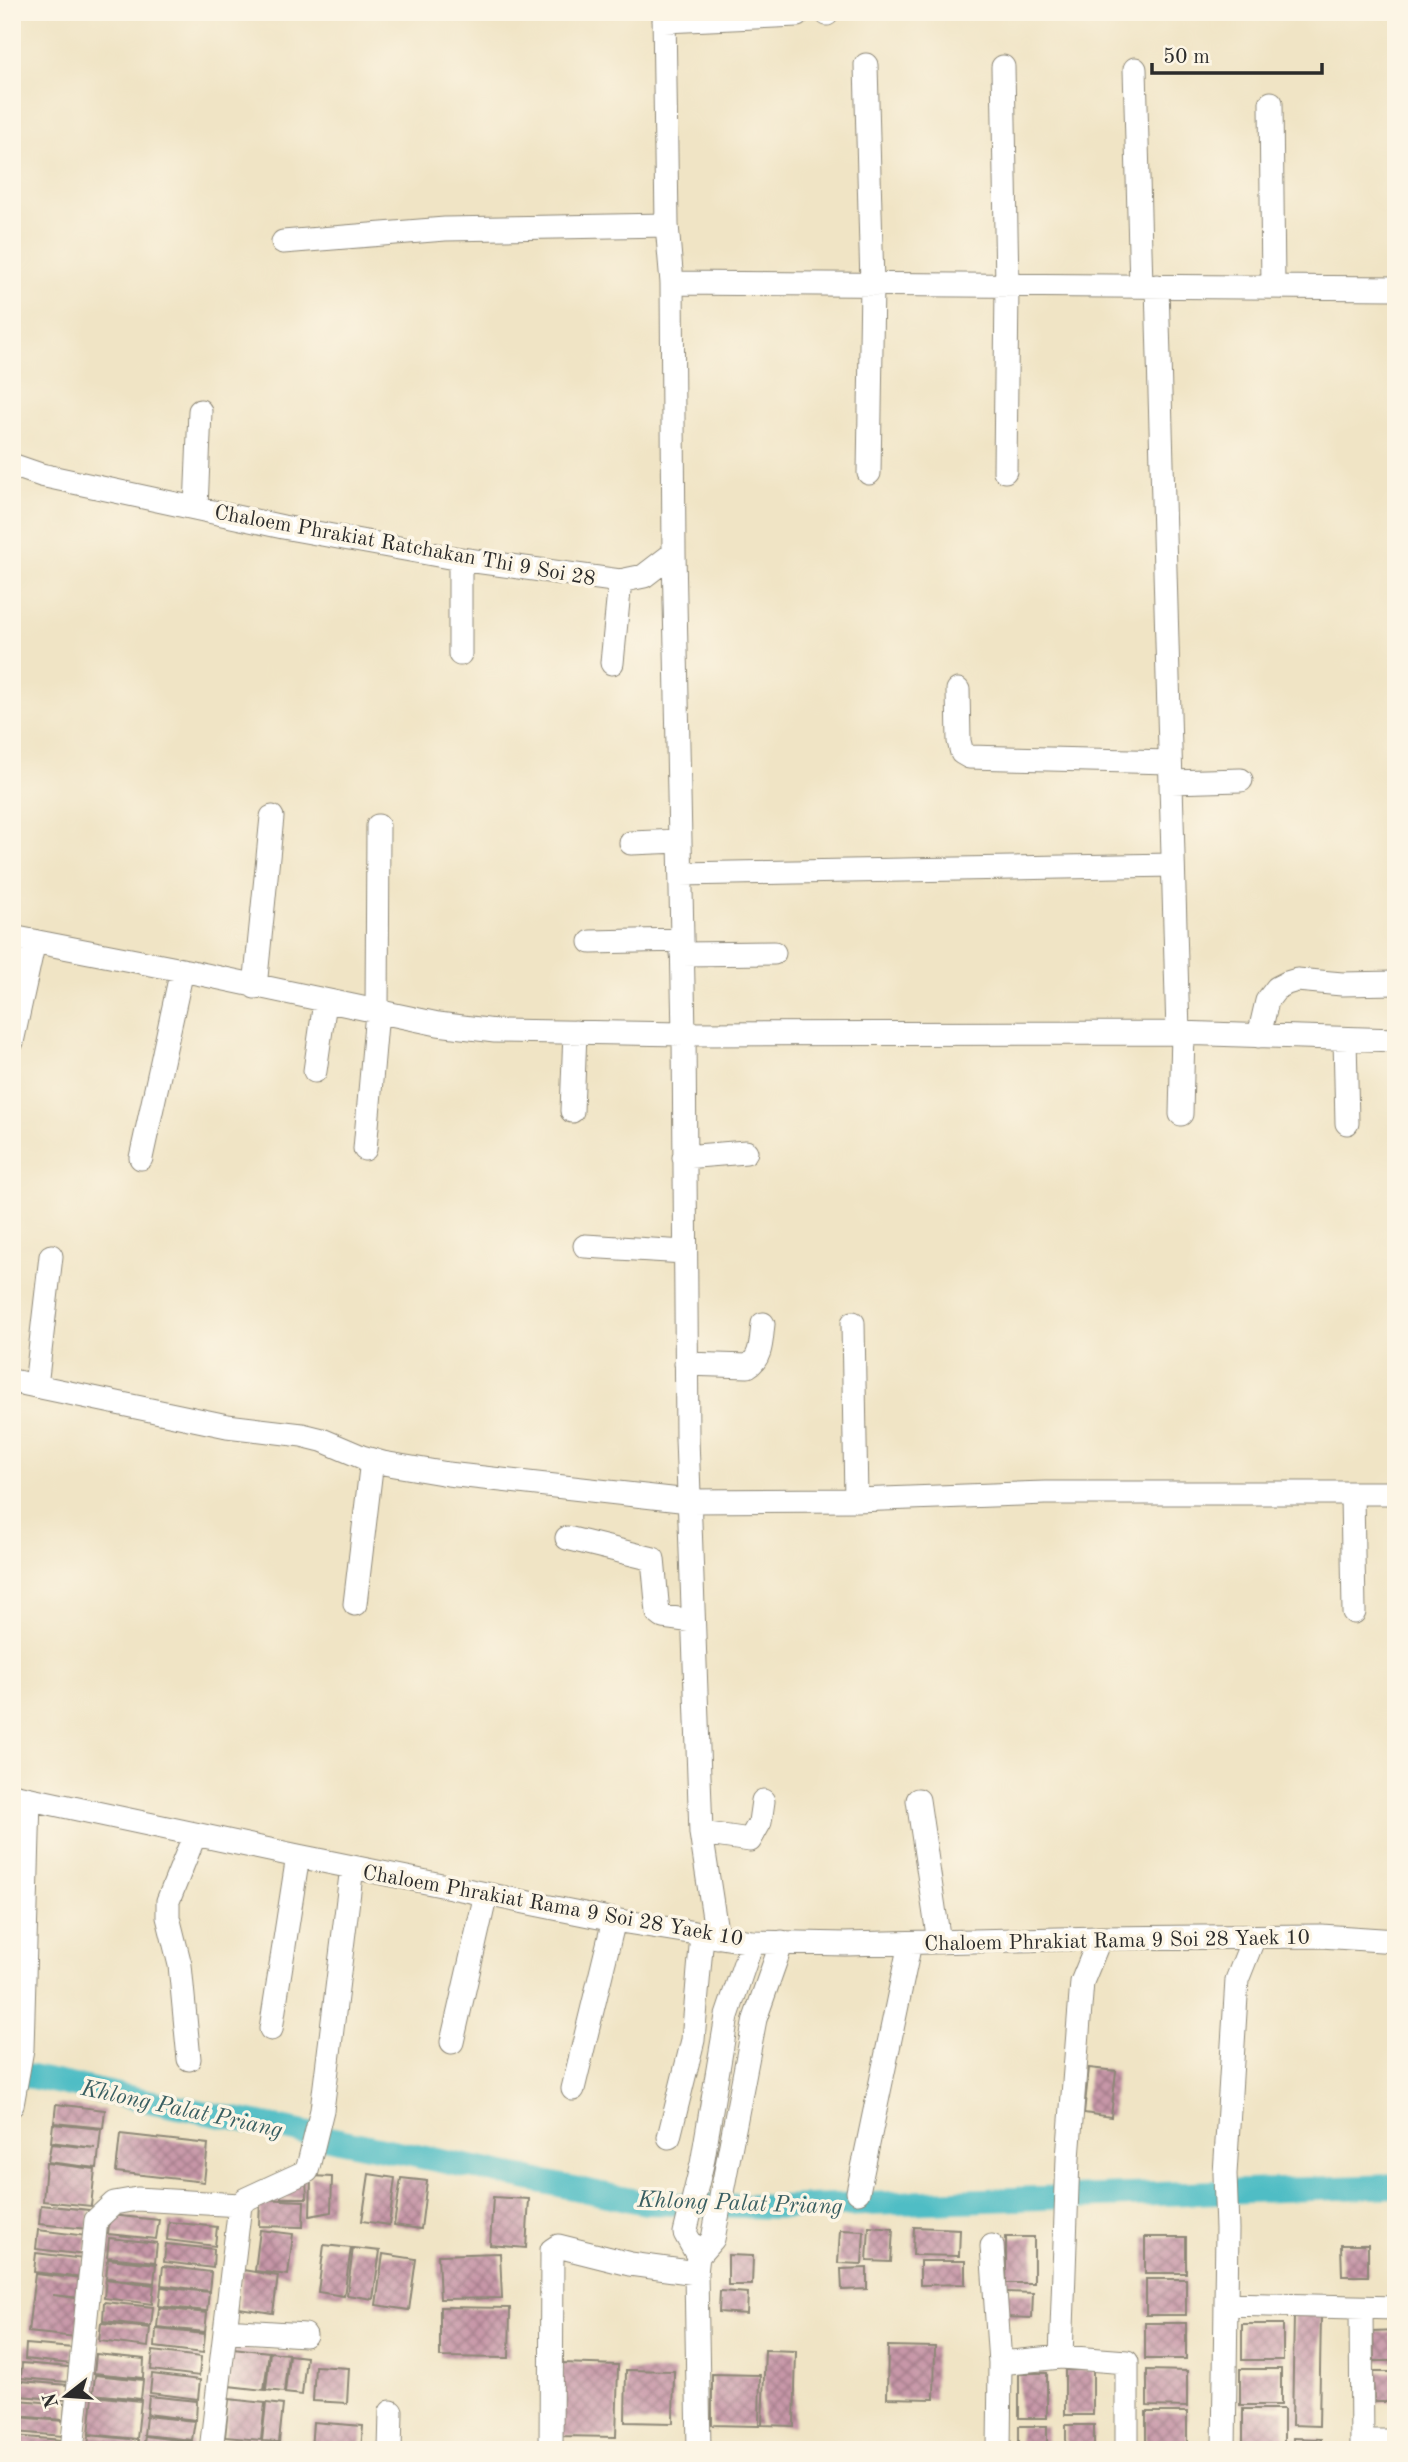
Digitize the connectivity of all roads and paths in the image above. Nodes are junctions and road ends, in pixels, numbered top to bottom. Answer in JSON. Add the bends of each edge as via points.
{"nodes":[{"id":1,"x":797,"y":15,"type":"dead end"},
{"id":2,"x":664,"y":16,"type":"edge"},
{"id":3,"x":866,"y":65,"type":"dead end"},
{"id":4,"x":1003,"y":67,"type":"dead end"},
{"id":5,"x":1135,"y":69,"type":"dead end"},
{"id":6,"x":1271,"y":103,"type":"dead end"},
{"id":7,"x":667,"y":225,"type":"junction"},
{"id":8,"x":283,"y":242,"type":"dead end"},
{"id":9,"x":672,"y":283,"type":"junction"},
{"id":10,"x":872,"y":284,"type":"junction"},
{"id":11,"x":1007,"y":285,"type":"junction"},
{"id":12,"x":1149,"y":286,"type":"junction"},
{"id":13,"x":1273,"y":287,"type":"junction"},
{"id":14,"x":1396,"y":288,"type":"edge"},
{"id":15,"x":200,"y":411,"type":"dead end"},
{"id":16,"x":12,"y":466,"type":"edge"},
{"id":17,"x":1006,"y":471,"type":"dead end"},
{"id":18,"x":869,"y":473,"type":"dead end"},
{"id":19,"x":196,"y":508,"type":"junction"},
{"id":20,"x":674,"y":553,"type":"junction"},
{"id":21,"x":460,"y":559,"type":"junction"},
{"id":22,"x":620,"y":581,"type":"junction"},
{"id":23,"x":460,"y":654,"type":"dead end"},
{"id":24,"x":612,"y":663,"type":"dead end"},
{"id":25,"x":958,"y":690,"type":"dead end"},
{"id":26,"x":1170,"y":772,"type":"junction"},
{"id":27,"x":1241,"y":780,"type":"dead end"},
{"id":28,"x":272,"y":817,"type":"dead end"},
{"id":29,"x":378,"y":826,"type":"dead end"},
{"id":30,"x":680,"y":841,"type":"junction"},
{"id":31,"x":631,"y":844,"type":"dead end"},
{"id":32,"x":1173,"y":864,"type":"junction"},
{"id":33,"x":681,"y":874,"type":"junction"},
{"id":34,"x":23,"y":939,"type":"edge"},
{"id":35,"x":591,"y":942,"type":"dead end"},
{"id":36,"x":682,"y":947,"type":"junction"},
{"id":37,"x":774,"y":953,"type":"dead end"},
{"id":38,"x":182,"y":970,"type":"junction"},
{"id":39,"x":1396,"y":983,"type":"edge"},
{"id":40,"x":255,"y":987,"type":"junction"},
{"id":41,"x":325,"y":1002,"type":"junction"},
{"id":42,"x":377,"y":1012,"type":"junction"},
{"id":43,"x":575,"y":1032,"type":"junction"},
{"id":44,"x":1181,"y":1033,"type":"junction"},
{"id":45,"x":684,"y":1034,"type":"junction"},
{"id":46,"x":1259,"y":1036,"type":"junction"},
{"id":47,"x":1345,"y":1038,"type":"junction"},
{"id":48,"x":1396,"y":1040,"type":"edge"},
{"id":49,"x":12,"y":1042,"type":"edge"},
{"id":50,"x":315,"y":1071,"type":"dead end"},
{"id":51,"x":572,"y":1111,"type":"dead end"},
{"id":52,"x":1181,"y":1114,"type":"dead end"},
{"id":53,"x":1347,"y":1123,"type":"dead end"},
{"id":54,"x":365,"y":1149,"type":"dead end"},
{"id":55,"x":746,"y":1152,"type":"dead end"},
{"id":56,"x":684,"y":1157,"type":"junction"},
{"id":57,"x":141,"y":1158,"type":"dead end"},
{"id":58,"x":585,"y":1246,"type":"dead end"},
{"id":59,"x":685,"y":1252,"type":"junction"},
{"id":60,"x":51,"y":1256,"type":"dead end"},
{"id":61,"x":853,"y":1323,"type":"dead end"},
{"id":62,"x":763,"y":1324,"type":"dead end"},
{"id":63,"x":686,"y":1364,"type":"junction"},
{"id":64,"x":12,"y":1381,"type":"edge"},
{"id":65,"x":36,"y":1386,"type":"junction"},
{"id":66,"x":372,"y":1460,"type":"junction"},
{"id":67,"x":1396,"y":1493,"type":"edge"},
{"id":68,"x":1352,"y":1494,"type":"junction"},
{"id":69,"x":856,"y":1500,"type":"junction"},
{"id":70,"x":689,"y":1501,"type":"junction"},
{"id":71,"x":568,"y":1538,"type":"dead end"},
{"id":72,"x":355,"y":1604,"type":"dead end"},
{"id":73,"x":1354,"y":1612,"type":"dead end"},
{"id":74,"x":693,"y":1621,"type":"junction"},
{"id":75,"x":21,"y":1797,"type":"edge"},
{"id":76,"x":918,"y":1800,"type":"dead end"},
{"id":77,"x":762,"y":1801,"type":"dead end"},
{"id":78,"x":701,"y":1833,"type":"junction"},
{"id":79,"x":195,"y":1834,"type":"junction"},
{"id":80,"x":298,"y":1856,"type":"junction"},
{"id":81,"x":352,"y":1867,"type":"junction"},
{"id":82,"x":486,"y":1894,"type":"junction"},
{"id":83,"x":614,"y":1920,"type":"junction"},
{"id":84,"x":710,"y":1936,"type":"junction"},
{"id":85,"x":1254,"y":1937,"type":"junction"},
{"id":86,"x":1100,"y":1938,"type":"junction"},
{"id":87,"x":752,"y":1941,"type":"junction"},
{"id":88,"x":1396,"y":1941,"type":"edge"},
{"id":89,"x":782,"y":1942,"type":"junction"},
{"id":90,"x":939,"y":1942,"type":"junction"},
{"id":91,"x":910,"y":1943,"type":"junction"},
{"id":92,"x":727,"y":2016,"type":"junction"},
{"id":93,"x":754,"y":2019,"type":"junction"},
{"id":94,"x":271,"y":2029,"type":"dead end"},
{"id":95,"x":452,"y":2042,"type":"dead end"},
{"id":96,"x":189,"y":2059,"type":"dead end"},
{"id":97,"x":573,"y":2090,"type":"dead end"},
{"id":98,"x":713,"y":2100,"type":"junction"},
{"id":99,"x":739,"y":2102,"type":"junction"},
{"id":100,"x":13,"y":2104,"type":"edge"},
{"id":101,"x":669,"y":2137,"type":"dead end"},
{"id":102,"x":859,"y":2192,"type":"dead end"},
{"id":103,"x":240,"y":2205,"type":"junction"},
{"id":104,"x":992,"y":2246,"type":"dead end"},
{"id":105,"x":703,"y":2256,"type":"junction"},
{"id":106,"x":1226,"y":2304,"type":"junction"},
{"id":107,"x":1361,"y":2308,"type":"junction"},
{"id":108,"x":1396,"y":2308,"type":"edge"},
{"id":109,"x":225,"y":2330,"type":"junction"},
{"id":110,"x":305,"y":2335,"type":"dead end"},
{"id":111,"x":1062,"y":2357,"type":"junction"},
{"id":112,"x":1000,"y":2362,"type":"junction"},
{"id":113,"x":391,"y":2412,"type":"dead end"},
{"id":114,"x":1396,"y":2441,"type":"edge"},
{"id":115,"x":1362,"y":2445,"type":"edge"},
{"id":116,"x":72,"y":2450,"type":"edge"},
{"id":117,"x":211,"y":2450,"type":"edge"},
{"id":118,"x":390,"y":2450,"type":"edge"},
{"id":119,"x":551,"y":2450,"type":"edge"},
{"id":120,"x":699,"y":2450,"type":"edge"},
{"id":121,"x":999,"y":2450,"type":"edge"},
{"id":122,"x":1127,"y":2450,"type":"edge"},
{"id":123,"x":1224,"y":2450,"type":"edge"}],
"edges":[{"from":1,"to":2,"type":"street"},
{"from":2,"to":7,"type":"street"},
{"from":3,"to":10,"type":"street"},
{"from":4,"to":11,"type":"street"},
{"from":5,"to":12,"type":"street"},
{"from":6,"to":13,"type":"street"},
{"from":7,"to":8,"type":"street","via":[[445,229]]},
{"from":7,"to":9,"type":"street"},
{"from":9,"to":10,"type":"street"},
{"from":9,"to":20,"type":"street"},
{"from":10,"to":11,"type":"street"},
{"from":10,"to":18,"type":"street"},
{"from":11,"to":12,"type":"street"},
{"from":11,"to":17,"type":"street"},
{"from":12,"to":13,"type":"street"},
{"from":12,"to":26,"type":"street"},
{"from":13,"to":14,"type":"street"},
{"from":15,"to":19,"type":"street"},
{"from":16,"to":19,"type":"street","name":"Chaloem Phrakiat Ratchakan Thi 9 Soi 28"},
{"from":19,"to":21,"type":"street","name":"Chaloem Phrakiat Ratchakan Thi 9 Soi 28"},
{"from":20,"to":22,"type":"street","name":"Chaloem Phrakiat Ratchakan Thi 9 Soi 28","via":[[644,576]]},
{"from":20,"to":30,"type":"street"},
{"from":21,"to":22,"type":"street","name":"Chaloem Phrakiat Ratchakan Thi 9 Soi 28"},
{"from":21,"to":23,"type":"street"},
{"from":22,"to":24,"type":"street"},
{"from":25,"to":26,"type":"street","via":[[959,741],[962,753],[969,757]]},
{"from":26,"to":27,"type":"street"},
{"from":26,"to":32,"type":"street"},
{"from":28,"to":40,"type":"street"},
{"from":29,"to":42,"type":"street"},
{"from":30,"to":31,"type":"street"},
{"from":30,"to":33,"type":"street"},
{"from":32,"to":33,"type":"street"},
{"from":32,"to":44,"type":"street"},
{"from":33,"to":36,"type":"street"},
{"from":34,"to":38,"type":"street"},
{"from":34,"to":49,"type":"street"},
{"from":35,"to":36,"type":"street"},
{"from":36,"to":37,"type":"street"},
{"from":36,"to":45,"type":"street"},
{"from":38,"to":40,"type":"street"},
{"from":38,"to":57,"type":"street"},
{"from":39,"to":46,"type":"street","via":[[1287,983],[1276,988],[1267,1001]]},
{"from":40,"to":41,"type":"street"},
{"from":41,"to":42,"type":"street"},
{"from":41,"to":50,"type":"street"},
{"from":42,"to":43,"type":"street","via":[[495,1031]]},
{"from":42,"to":54,"type":"street"},
{"from":43,"to":45,"type":"street"},
{"from":43,"to":51,"type":"street"},
{"from":44,"to":45,"type":"street"},
{"from":44,"to":46,"type":"street"},
{"from":44,"to":52,"type":"street"},
{"from":45,"to":56,"type":"street"},
{"from":46,"to":47,"type":"street"},
{"from":47,"to":48,"type":"street"},
{"from":47,"to":53,"type":"street"},
{"from":55,"to":56,"type":"street"},
{"from":56,"to":59,"type":"street"},
{"from":58,"to":59,"type":"street"},
{"from":59,"to":63,"type":"street"},
{"from":60,"to":65,"type":"street"},
{"from":61,"to":69,"type":"street"},
{"from":62,"to":63,"type":"street","via":[[754,1363]]},
{"from":63,"to":70,"type":"street"},
{"from":64,"to":65,"type":"street"},
{"from":65,"to":66,"type":"street","via":[[227,1426],[302,1435]]},
{"from":66,"to":70,"type":"street","via":[[448,1474]]},
{"from":66,"to":72,"type":"street"},
{"from":67,"to":68,"type":"street"},
{"from":68,"to":69,"type":"street","via":[[1045,1493]]},
{"from":68,"to":73,"type":"street"},
{"from":69,"to":70,"type":"street"},
{"from":70,"to":74,"type":"street"},
{"from":71,"to":74,"type":"street","via":[[648,1556],[655,1565],[659,1613]]},
{"from":74,"to":78,"type":"street"},
{"from":75,"to":79,"type":"street","name":"Chaloem Phrakiat Rama 9 Soi 28 Yaek 10"},
{"from":75,"to":100,"type":"street","via":[[22,2049]]},
{"from":76,"to":90,"type":"street"},
{"from":77,"to":78,"type":"street","via":[[760,1822],[750,1840]]},
{"from":78,"to":84,"type":"street"},
{"from":79,"to":80,"type":"street","name":"Chaloem Phrakiat Rama 9 Soi 28 Yaek 10"},
{"from":79,"to":96,"type":"street","via":[[169,1901],[168,1917],[180,1965]]},
{"from":80,"to":81,"type":"street","name":"Chaloem Phrakiat Rama 9 Soi 28 Yaek 10"},
{"from":80,"to":94,"type":"street"},
{"from":81,"to":82,"type":"street","name":"Chaloem Phrakiat Rama 9 Soi 28 Yaek 10"},
{"from":81,"to":103,"type":"street","via":[[322,2110],[307,2171]]},
{"from":82,"to":83,"type":"street","name":"Chaloem Phrakiat Rama 9 Soi 28 Yaek 10"},
{"from":82,"to":95,"type":"street"},
{"from":83,"to":84,"type":"street","name":"Chaloem Phrakiat Rama 9 Soi 28 Yaek 10"},
{"from":83,"to":97,"type":"street"},
{"from":84,"to":87,"type":"street","name":"Chaloem Phrakiat Rama 9 Soi 28 Yaek 10"},
{"from":84,"to":101,"type":"street"},
{"from":85,"to":86,"type":"street","name":"Chaloem Phrakiat Rama 9 Soi 28 Yaek 10"},
{"from":85,"to":88,"type":"street","name":"Chaloem Phrakiat Rama 9 Soi 28 Yaek 10"},
{"from":85,"to":106,"type":"street","via":[[1237,1980],[1225,2174]]},
{"from":86,"to":90,"type":"street","name":"Chaloem Phrakiat Rama 9 Soi 28 Yaek 10"},
{"from":86,"to":111,"type":"street","via":[[1082,1982],[1068,2158]]},
{"from":87,"to":89,"type":"street","name":"Chaloem Phrakiat Rama 9 Soi 28 Yaek 10"},
{"from":87,"to":92,"type":"street"},
{"from":89,"to":91,"type":"street","name":"Chaloem Phrakiat Rama 9 Soi 28 Yaek 10"},
{"from":89,"to":93,"type":"street"},
{"from":90,"to":91,"type":"street","name":"Chaloem Phrakiat Rama 9 Soi 28 Yaek 10"},
{"from":91,"to":102,"type":"street"},
{"from":92,"to":93,"type":"street"},
{"from":92,"to":98,"type":"street"},
{"from":93,"to":99,"type":"street"},
{"from":98,"to":99,"type":"street"},
{"from":98,"to":105,"type":"street","via":[[685,2233]]},
{"from":99,"to":105,"type":"street"},
{"from":103,"to":109,"type":"street"},
{"from":103,"to":116,"type":"street","via":[[137,2199],[114,2203],[96,2220]]},
{"from":104,"to":112,"type":"street"},
{"from":105,"to":119,"type":"street","via":[[630,2264],[558,2246],[552,2250]]},
{"from":105,"to":120,"type":"street"},
{"from":106,"to":107,"type":"street"},
{"from":106,"to":123,"type":"street"},
{"from":107,"to":108,"type":"street"},
{"from":107,"to":115,"type":"street"},
{"from":109,"to":110,"type":"street"},
{"from":109,"to":117,"type":"street"},
{"from":111,"to":112,"type":"street"},
{"from":111,"to":122,"type":"street","via":[[1127,2362]]},
{"from":112,"to":121,"type":"street"},
{"from":113,"to":118,"type":"street"},
{"from":114,"to":115,"type":"street"}]}
